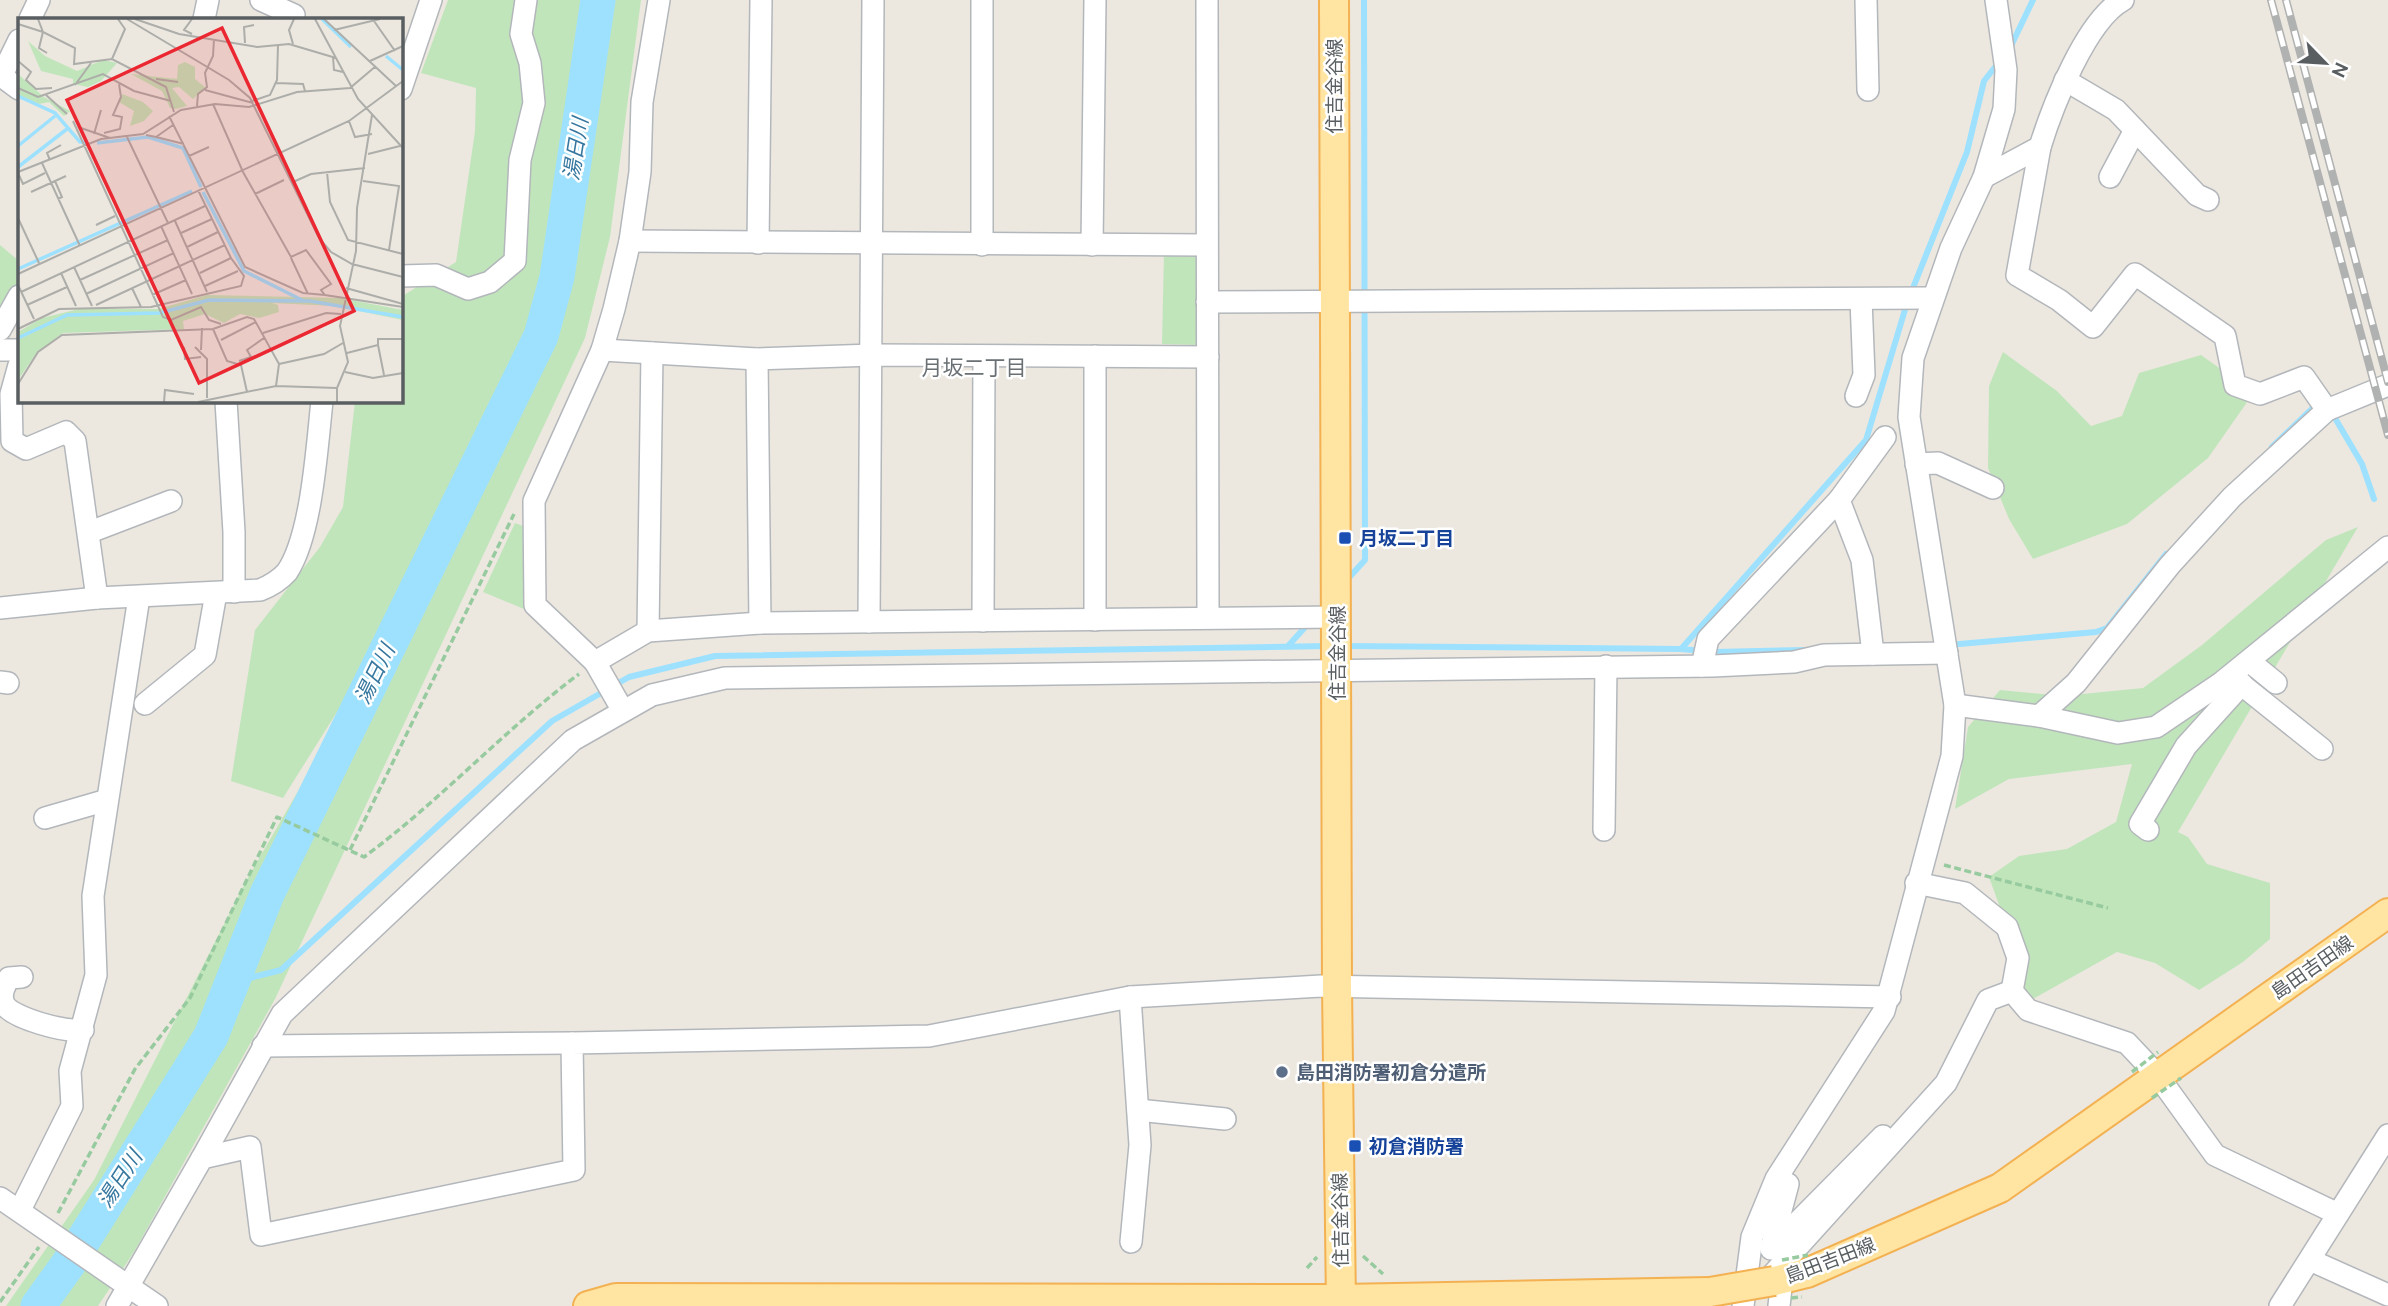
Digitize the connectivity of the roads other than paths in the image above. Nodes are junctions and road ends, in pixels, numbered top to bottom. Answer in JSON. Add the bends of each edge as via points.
{"nodes":[{"id":1,"x":39,"y":0,"type":"edge"},
{"id":2,"x":208,"y":0,"type":"edge"},
{"id":3,"x":261,"y":0,"type":"edge"},
{"id":4,"x":431,"y":0,"type":"edge"},
{"id":5,"x":526,"y":0,"type":"edge"},
{"id":6,"x":659,"y":0,"type":"edge"},
{"id":7,"x":761,"y":0,"type":"edge"},
{"id":8,"x":873,"y":0,"type":"edge"},
{"id":9,"x":982,"y":0,"type":"edge"},
{"id":10,"x":1095,"y":0,"type":"edge"},
{"id":11,"x":1207,"y":0,"type":"edge"},
{"id":12,"x":1334,"y":0,"type":"edge"},
{"id":13,"x":1866,"y":0,"type":"edge"},
{"id":14,"x":1996,"y":0,"type":"edge"},
{"id":15,"x":2123,"y":0,"type":"edge"},
{"id":16,"x":294,"y":15,"type":"dead end"},
{"id":17,"x":30,"y":18,"type":"edge"},
{"id":18,"x":204,"y":18,"type":"edge"},
{"id":19,"x":18,"y":42,"type":"edge"},
{"id":20,"x":1,"y":76,"type":"edge"},
{"id":21,"x":2065,"y":80,"type":"junction"},
{"id":22,"x":402,"y":86,"type":"edge"},
{"id":23,"x":18,"y":88,"type":"edge"},
{"id":24,"x":1868,"y":90,"type":"dead end"},
{"id":25,"x":2135,"y":130,"type":"junction"},
{"id":26,"x":2040,"y":148,"type":"junction"},
{"id":27,"x":1984,"y":177,"type":"junction"},
{"id":28,"x":2110,"y":177,"type":"dead end"},
{"id":29,"x":2208,"y":200,"type":"dead end"},
{"id":30,"x":630,"y":241,"type":"junction"},
{"id":31,"x":758,"y":243,"type":"junction"},
{"id":32,"x":872,"y":245,"type":"junction"},
{"id":33,"x":982,"y":245,"type":"junction"},
{"id":34,"x":1092,"y":245,"type":"junction"},
{"id":35,"x":1206,"y":246,"type":"junction"},
{"id":36,"x":402,"y":276,"type":"edge"},
{"id":37,"x":18,"y":298,"type":"edge"},
{"id":38,"x":1928,"y":298,"type":"junction"},
{"id":39,"x":1861,"y":299,"type":"junction"},
{"id":40,"x":1206,"y":302,"type":"junction"},
{"id":41,"x":1343,"y":303,"type":"junction"},
{"id":42,"x":0,"y":330,"type":"edge"},
{"id":43,"x":0,"y":350,"type":"edge"},
{"id":44,"x":18,"y":350,"type":"edge"},
{"id":45,"x":601,"y":350,"type":"junction"},
{"id":46,"x":652,"y":353,"type":"junction"},
{"id":47,"x":873,"y":355,"type":"junction"},
{"id":48,"x":984,"y":356,"type":"junction"},
{"id":49,"x":1095,"y":356,"type":"junction"},
{"id":50,"x":1208,"y":357,"type":"junction"},
{"id":51,"x":757,"y":359,"type":"junction"},
{"id":52,"x":18,"y":369,"type":"edge"},
{"id":53,"x":2388,"y":385,"type":"edge"},
{"id":54,"x":1856,"y":396,"type":"dead end"},
{"id":55,"x":226,"y":402,"type":"edge"},
{"id":56,"x":322,"y":402,"type":"edge"},
{"id":57,"x":2329,"y":406,"type":"junction"},
{"id":58,"x":1885,"y":437,"type":"dead end"},
{"id":59,"x":1916,"y":464,"type":"junction"},
{"id":60,"x":1993,"y":488,"type":"dead end"},
{"id":61,"x":1839,"y":500,"type":"junction"},
{"id":62,"x":171,"y":501,"type":"dead end"},
{"id":63,"x":90,"y":532,"type":"junction"},
{"id":64,"x":2388,"y":547,"type":"edge"},
{"id":65,"x":225,"y":592,"type":"junction"},
{"id":66,"x":139,"y":597,"type":"junction"},
{"id":67,"x":97,"y":598,"type":"junction"},
{"id":68,"x":0,"y":608,"type":"edge"},
{"id":69,"x":1208,"y":616,"type":"junction"},
{"id":70,"x":1095,"y":620,"type":"junction"},
{"id":71,"x":983,"y":621,"type":"junction"},
{"id":72,"x":869,"y":622,"type":"junction"},
{"id":73,"x":761,"y":623,"type":"junction"},
{"id":74,"x":648,"y":631,"type":"junction"},
{"id":75,"x":1330,"y":633,"type":"junction"},
{"id":76,"x":1945,"y":646,"type":"junction"},
{"id":77,"x":1872,"y":647,"type":"junction"},
{"id":78,"x":2249,"y":661,"type":"junction"},
{"id":79,"x":595,"y":662,"type":"junction"},
{"id":80,"x":1702,"y":665,"type":"junction"},
{"id":81,"x":1606,"y":666,"type":"junction"},
{"id":82,"x":2236,"y":680,"type":"junction"},
{"id":83,"x":2276,"y":683,"type":"dead end"},
{"id":84,"x":145,"y":704,"type":"dead end"},
{"id":85,"x":1955,"y":705,"type":"junction"},
{"id":86,"x":623,"y":711,"type":"junction"},
{"id":87,"x":2039,"y":716,"type":"junction"},
{"id":88,"x":2322,"y":749,"type":"dead end"},
{"id":89,"x":107,"y":800,"type":"junction"},
{"id":90,"x":45,"y":818,"type":"dead end"},
{"id":91,"x":1604,"y":830,"type":"dead end"},
{"id":92,"x":2148,"y":830,"type":"dead end"},
{"id":93,"x":1916,"y":883,"type":"junction"},
{"id":94,"x":2388,"y":913,"type":"edge"},
{"id":95,"x":22,"y":977,"type":"dead end"},
{"id":96,"x":1337,"y":986,"type":"junction"},
{"id":97,"x":2012,"y":991,"type":"junction"},
{"id":98,"x":1130,"y":997,"type":"junction"},
{"id":99,"x":1890,"y":997,"type":"junction"},
{"id":100,"x":83,"y":1030,"type":"junction"},
{"id":101,"x":572,"y":1043,"type":"junction"},
{"id":102,"x":263,"y":1046,"type":"junction"},
{"id":103,"x":2156,"y":1075,"type":"junction"},
{"id":104,"x":1138,"y":1110,"type":"junction"},
{"id":105,"x":1922,"y":1112,"type":"junction"},
{"id":106,"x":1225,"y":1119,"type":"dead end"},
{"id":107,"x":2386,"y":1138,"type":"edge"},
{"id":108,"x":202,"y":1158,"type":"junction"},
{"id":109,"x":1776,"y":1179,"type":"junction"},
{"id":110,"x":0,"y":1198,"type":"edge"},
{"id":111,"x":20,"y":1210,"type":"junction"},
{"id":112,"x":2339,"y":1214,"type":"junction"},
{"id":113,"x":1131,"y":1242,"type":"dead end"},
{"id":114,"x":2310,"y":1260,"type":"junction"},
{"id":115,"x":123,"y":1283,"type":"junction"},
{"id":116,"x":1775,"y":1287,"type":"edge"},
{"id":117,"x":2388,"y":1295,"type":"edge"},
{"id":118,"x":1086,"y":1302,"type":"edge"},
{"id":119,"x":1341,"y":1302,"type":"edge"},
{"id":120,"x":117,"y":1306,"type":"edge"},
{"id":121,"x":157,"y":1306,"type":"edge"},
{"id":122,"x":588,"y":1306,"type":"edge"},
{"id":123,"x":1743,"y":1306,"type":"edge"},
{"id":124,"x":2280,"y":1306,"type":"edge"}],
"edges":[{"from":1,"to":17,"type":"street"},
{"from":2,"to":18,"type":"street"},
{"from":3,"to":16,"type":"street"},
{"from":4,"to":22,"type":"street"},
{"from":5,"to":36,"type":"street","via":[[521,34],[534,103],[520,159],[515,261],[490,282],[468,289],[436,275]]},
{"from":6,"to":30,"type":"street","via":[[642,102],[640,172]]},
{"from":7,"to":31,"type":"street"},
{"from":8,"to":32,"type":"street"},
{"from":9,"to":33,"type":"street"},
{"from":10,"to":34,"type":"street"},
{"from":11,"to":35,"type":"street"},
{"from":12,"to":41,"type":"main road","name":"住吉金谷線"},
{"from":13,"to":24,"type":"street"},
{"from":14,"to":27,"type":"street","via":[[2007,70],[2004,109]]},
{"from":15,"to":21,"type":"street","via":[[2098,25]]},
{"from":19,"to":20,"type":"street"},
{"from":20,"to":23,"type":"street"},
{"from":21,"to":25,"type":"street","via":[[2116,110]]},
{"from":21,"to":26,"type":"street"},
{"from":25,"to":28,"type":"street"},
{"from":25,"to":29,"type":"street","via":[[2197,195]]},
{"from":26,"to":27,"type":"street"},
{"from":26,"to":57,"type":"street","via":[[2017,275],[2093,327],[2135,274],[2225,336],[2235,385],[2260,394],[2305,377]]},
{"from":27,"to":38,"type":"street"},
{"from":30,"to":31,"type":"street"},
{"from":30,"to":45,"type":"street"},
{"from":31,"to":32,"type":"street"},
{"from":32,"to":33,"type":"street"},
{"from":32,"to":47,"type":"street"},
{"from":33,"to":34,"type":"street"},
{"from":34,"to":35,"type":"street"},
{"from":35,"to":40,"type":"street"},
{"from":37,"to":42,"type":"street"},
{"from":38,"to":39,"type":"street"},
{"from":38,"to":59,"type":"street","via":[[1913,358],[1909,417]]},
{"from":39,"to":41,"type":"street"},
{"from":39,"to":54,"type":"street","via":[[1864,375]]},
{"from":40,"to":41,"type":"street"},
{"from":40,"to":50,"type":"street"},
{"from":41,"to":75,"type":"main road","name":"住吉金谷線","via":[[1337,574]]},
{"from":43,"to":44,"type":"street"},
{"from":45,"to":46,"type":"street"},
{"from":45,"to":79,"type":"street","via":[[534,501],[535,606]]},
{"from":46,"to":51,"type":"street"},
{"from":46,"to":74,"type":"street"},
{"from":47,"to":48,"type":"street"},
{"from":47,"to":51,"type":"street"},
{"from":47,"to":72,"type":"street"},
{"from":48,"to":49,"type":"street"},
{"from":48,"to":71,"type":"street"},
{"from":49,"to":50,"type":"street"},
{"from":49,"to":70,"type":"street"},
{"from":50,"to":69,"type":"street"},
{"from":51,"to":73,"type":"street"},
{"from":52,"to":63,"type":"street","via":[[11,394],[12,442],[26,449],[66,432],[75,441]]},
{"from":53,"to":57,"type":"street"},
{"from":55,"to":65,"type":"street","via":[[234,533]]},
{"from":56,"to":65,"type":"street","via":[[299,547],[286,573],[271,586]]},
{"from":57,"to":87,"type":"street","via":[[2232,497],[2170,565],[2077,683]]},
{"from":58,"to":61,"type":"street"},
{"from":59,"to":60,"type":"street","via":[[1938,463]]},
{"from":59,"to":76,"type":"street"},
{"from":61,"to":77,"type":"street","via":[[1862,560]]},
{"from":61,"to":80,"type":"street","via":[[1708,639]]},
{"from":62,"to":63,"type":"street"},
{"from":63,"to":67,"type":"street"},
{"from":64,"to":78,"type":"street"},
{"from":65,"to":66,"type":"street"},
{"from":65,"to":84,"type":"street","via":[[205,654]]},
{"from":66,"to":67,"type":"street"},
{"from":66,"to":89,"type":"street"},
{"from":67,"to":68,"type":"street"},
{"from":69,"to":70,"type":"street"},
{"from":69,"to":75,"type":"street"},
{"from":70,"to":71,"type":"street"},
{"from":71,"to":72,"type":"street"},
{"from":72,"to":73,"type":"street"},
{"from":73,"to":74,"type":"street"},
{"from":74,"to":79,"type":"street"},
{"from":75,"to":81,"type":"street"},
{"from":75,"to":86,"type":"street","via":[[725,678],[652,695]]},
{"from":75,"to":96,"type":"main road","name":"住吉金谷線"},
{"from":76,"to":77,"type":"street"},
{"from":76,"to":85,"type":"street"},
{"from":77,"to":80,"type":"street","via":[[1794,662]]},
{"from":78,"to":82,"type":"street"},
{"from":78,"to":83,"type":"street"},
{"from":79,"to":86,"type":"street"},
{"from":80,"to":81,"type":"street"},
{"from":81,"to":91,"type":"street"},
{"from":82,"to":87,"type":"street","via":[[2156,727],[2118,733]]},
{"from":82,"to":88,"type":"street"},
{"from":82,"to":92,"type":"street","via":[[2186,746],[2140,824]]},
{"from":85,"to":87,"type":"street"},
{"from":85,"to":93,"type":"street","via":[[1952,756]]},
{"from":86,"to":102,"type":"street","via":[[573,740],[282,1014]]},
{"from":89,"to":90,"type":"street"},
{"from":89,"to":100,"type":"street","via":[[93,897],[96,975]]},
{"from":93,"to":97,"type":"street","via":[[1965,893],[2007,927],[2018,958]]},
{"from":93,"to":99,"type":"street"},
{"from":94,"to":103,"type":"main road","name":"島田吉田線"},
{"from":95,"to":100,"type":"street","via":[[9,978],[2,991],[8,1011],[47,1026]]},
{"from":96,"to":98,"type":"street"},
{"from":96,"to":99,"type":"street"},
{"from":96,"to":119,"type":"main road","name":"住吉金谷線"},
{"from":97,"to":103,"type":"street","via":[[2028,1010],[2127,1043]]},
{"from":97,"to":105,"type":"street","via":[[1988,1000],[1946,1083]]},
{"from":98,"to":101,"type":"street","via":[[929,1036]]},
{"from":98,"to":104,"type":"street"},
{"from":99,"to":109,"type":"street"},
{"from":100,"to":111,"type":"street","via":[[70,1071],[72,1106]]},
{"from":101,"to":102,"type":"street"},
{"from":101,"to":108,"type":"street","via":[[574,1170],[261,1235],[250,1147]]},
{"from":102,"to":108,"type":"street"},
{"from":103,"to":112,"type":"street","via":[[2215,1155]]},
{"from":103,"to":116,"type":"main road","name":"島田吉田線","via":[[2000,1188]]},
{"from":104,"to":106,"type":"street"},
{"from":104,"to":113,"type":"street","via":[[1140,1145]]},
{"from":105,"to":109,"type":"street","via":[[1892,1128],[1771,1249],[1788,1184]]},
{"from":105,"to":116,"type":"street"},
{"from":107,"to":112,"type":"street"},
{"from":108,"to":115,"type":"street"},
{"from":109,"to":123,"type":"street","via":[[1752,1237]]},
{"from":110,"to":111,"type":"street"},
{"from":111,"to":115,"type":"street"},
{"from":112,"to":114,"type":"street"},
{"from":114,"to":117,"type":"street"},
{"from":114,"to":124,"type":"street"},
{"from":115,"to":120,"type":"street"},
{"from":115,"to":121,"type":"street"},
{"from":116,"to":119,"type":"main road","name":"島田吉田線","bridge":true},
{"from":118,"to":119,"type":"main road","name":"島田吉田線"},
{"from":118,"to":122,"type":"main road","name":"島田吉田線","via":[[616,1298]]}]}
